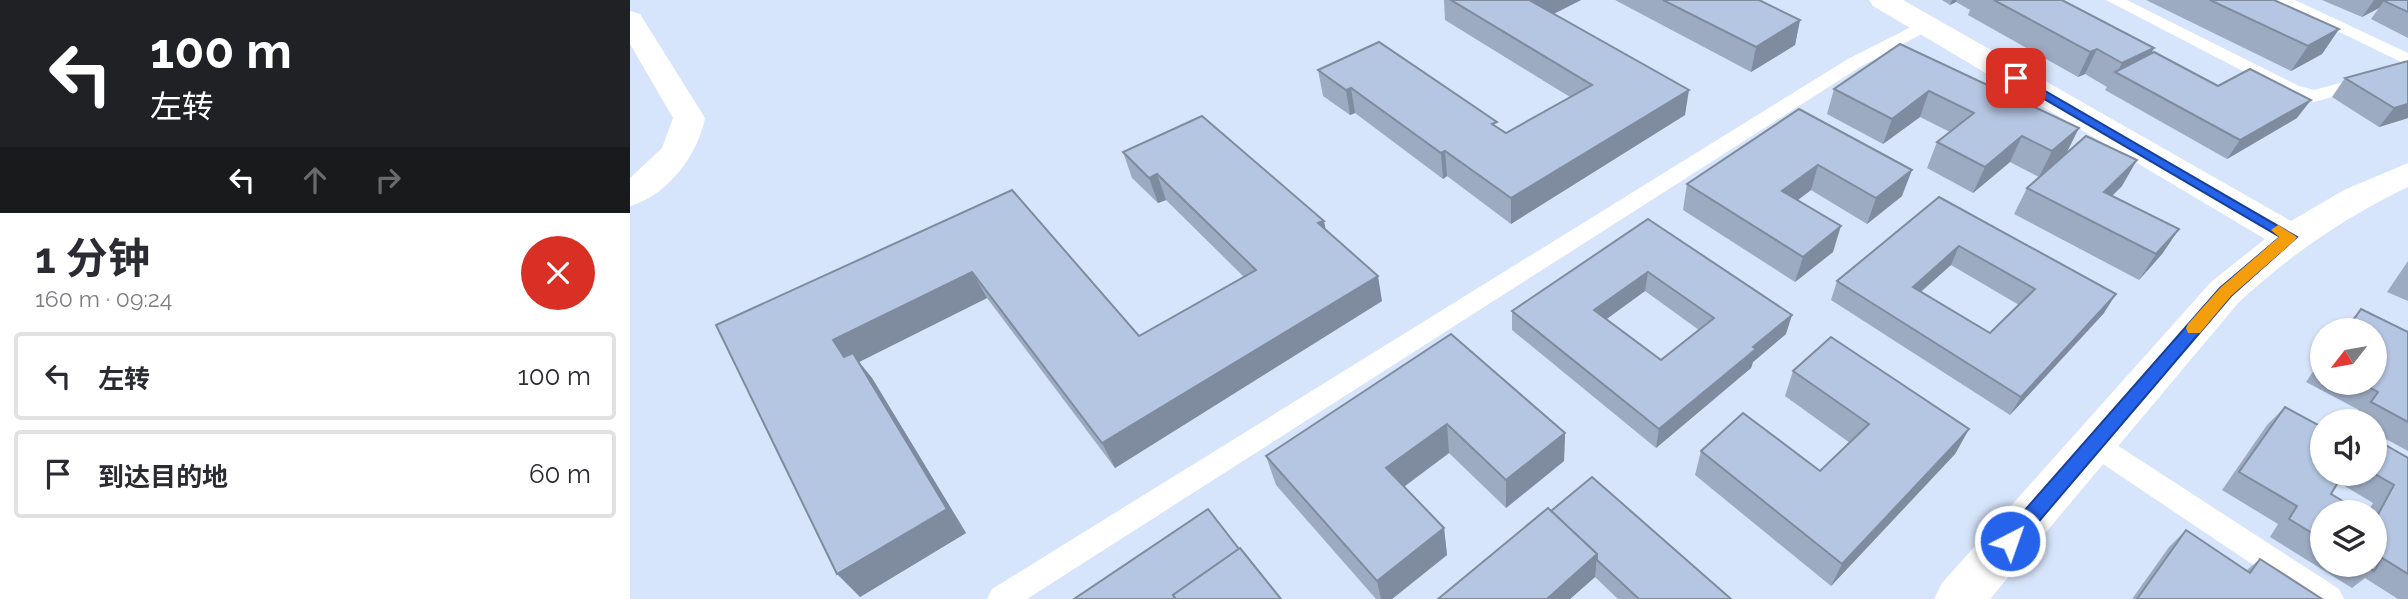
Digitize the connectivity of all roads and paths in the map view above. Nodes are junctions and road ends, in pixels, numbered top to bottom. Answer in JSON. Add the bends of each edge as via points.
{"nodes":[{"id":1,"x":1882,"y":0,"type":"edge"},
{"id":2,"x":2114,"y":0,"type":"edge"},
{"id":3,"x":2282,"y":0,"type":"edge"},
{"id":4,"x":630,"y":20,"type":"edge"},
{"id":5,"x":1925,"y":24,"type":"junction"},
{"id":6,"x":2408,"y":60,"type":"edge"},
{"id":7,"x":2408,"y":70,"type":"edge"},
{"id":8,"x":2408,"y":174,"type":"edge"},
{"id":9,"x":630,"y":195,"type":"edge"},
{"id":10,"x":2290,"y":237,"type":"junction"},
{"id":11,"x":2094,"y":444,"type":"junction"},
{"id":12,"x":1002,"y":599,"type":"edge"},
{"id":13,"x":1959,"y":599,"type":"edge"},
{"id":14,"x":2329,"y":599,"type":"edge"}],
"edges":[{"from":1,"to":5,"type":"street"},
{"from":2,"to":7,"type":"lane","via":[[2293,90],[2314,96]]},
{"from":3,"to":6,"type":"lane"},
{"from":4,"to":9,"type":"street","via":[[689,118],[679,150]]},
{"from":5,"to":10,"type":"street"},
{"from":5,"to":12,"type":"lane","via":[[1854,63]]},
{"from":8,"to":10,"type":"street","via":[[2335,208]]},
{"from":10,"to":11,"type":"street","via":[[2225,292]]},
{"from":11,"to":13,"type":"street"},
{"from":11,"to":14,"type":"lane"}]}
